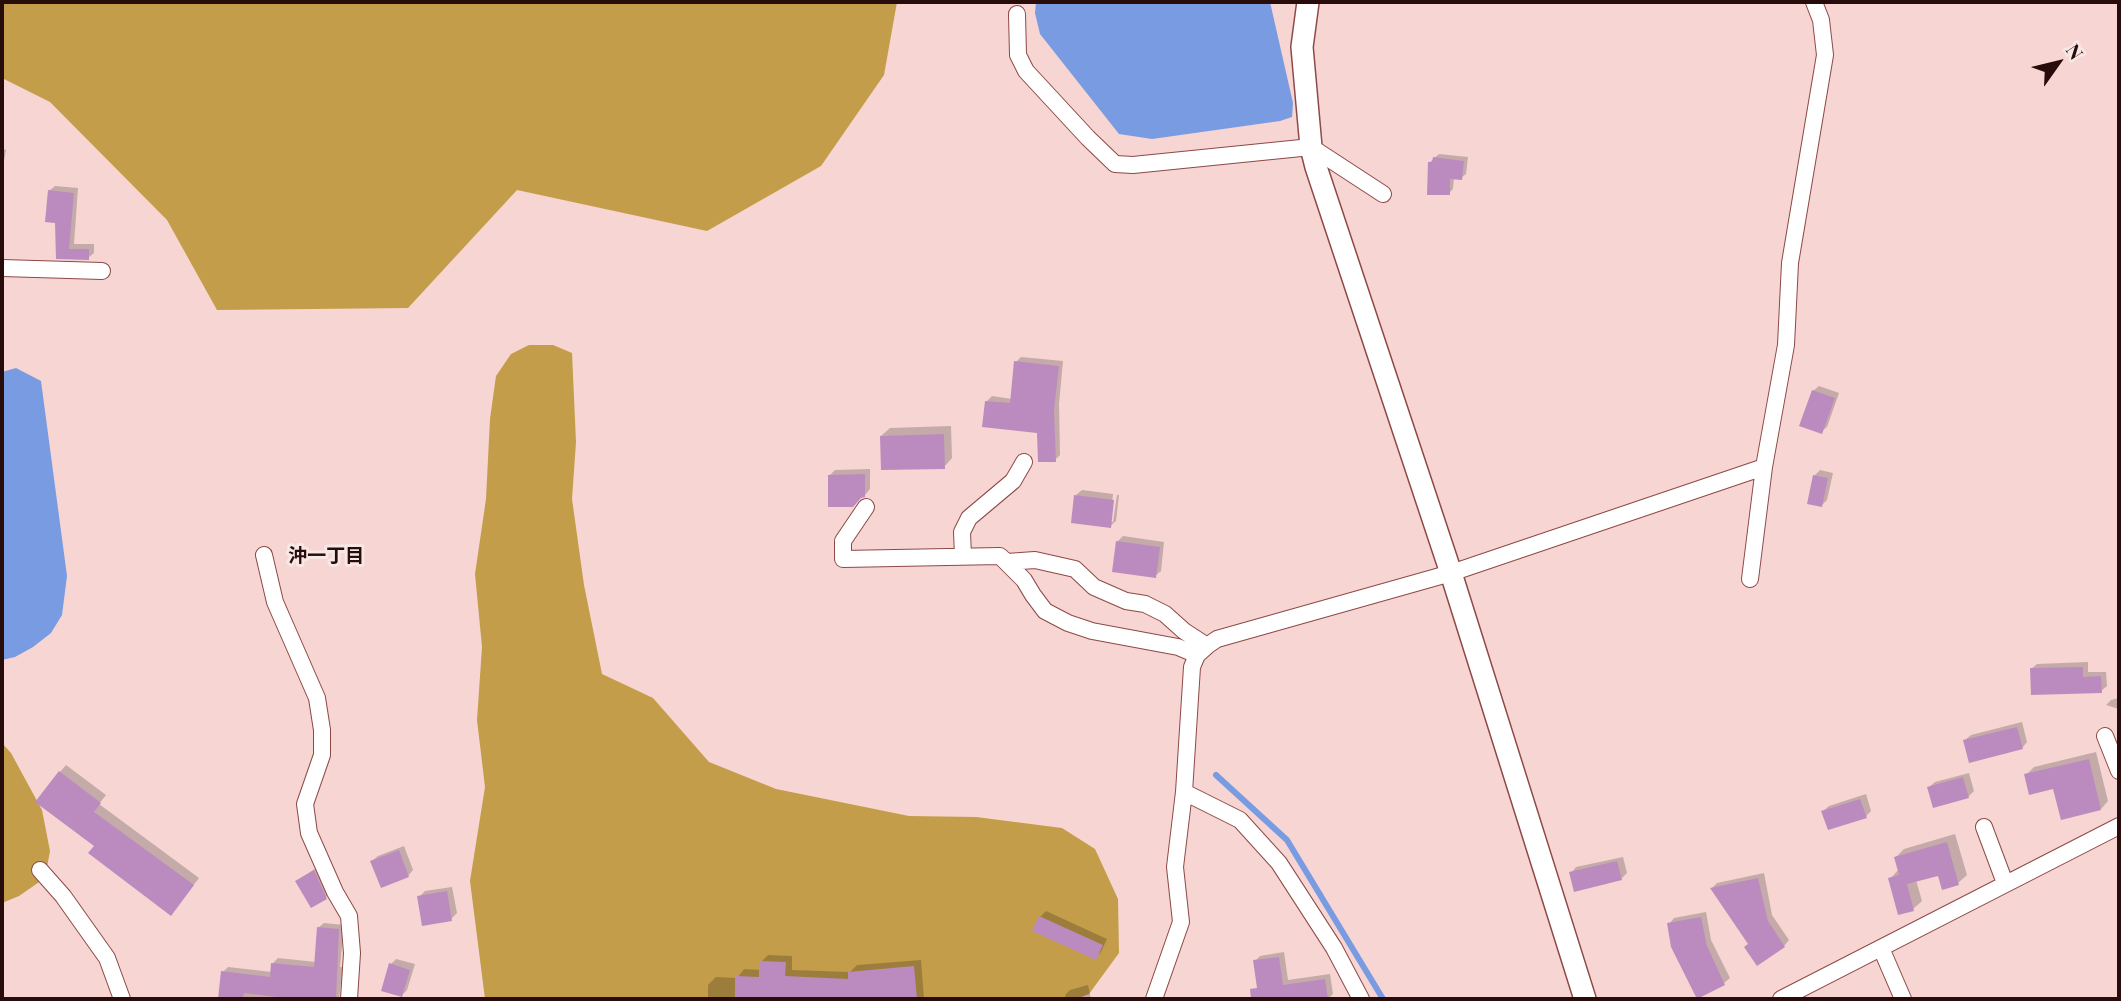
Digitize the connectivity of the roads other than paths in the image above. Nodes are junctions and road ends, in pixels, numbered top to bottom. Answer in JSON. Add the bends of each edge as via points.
{"nodes":[{"id":1,"x":1308,"y":2,"type":"edge"},
{"id":2,"x":1814,"y":2,"type":"edge"},
{"id":3,"x":1017,"y":14,"type":"dead end"},
{"id":4,"x":1311,"y":147,"type":"junction"},
{"id":5,"x":1383,"y":194,"type":"dead end"},
{"id":6,"x":2,"y":268,"type":"edge"},
{"id":7,"x":102,"y":271,"type":"dead end"},
{"id":8,"x":1024,"y":462,"type":"dead end"},
{"id":9,"x":1764,"y":467,"type":"junction"},
{"id":10,"x":866,"y":507,"type":"dead end"},
{"id":11,"x":264,"y":555,"type":"dead end"},
{"id":12,"x":963,"y":556,"type":"junction"},
{"id":13,"x":1007,"y":562,"type":"junction"},
{"id":14,"x":1451,"y":573,"type":"junction"},
{"id":15,"x":1750,"y":579,"type":"dead end"},
{"id":16,"x":1202,"y":650,"type":"junction"},
{"id":17,"x":2105,"y":736,"type":"dead end"},
{"id":18,"x":2119,"y":771,"type":"edge"},
{"id":19,"x":1184,"y":792,"type":"junction"},
{"id":20,"x":2119,"y":826,"type":"edge"},
{"id":21,"x":1984,"y":827,"type":"dead end"},
{"id":22,"x":40,"y":870,"type":"dead end"},
{"id":23,"x":2005,"y":883,"type":"junction"},
{"id":24,"x":1881,"y":948,"type":"junction"},
{"id":25,"x":122,"y":999,"type":"edge"},
{"id":26,"x":348,"y":999,"type":"edge"},
{"id":27,"x":1154,"y":999,"type":"edge"},
{"id":28,"x":1361,"y":999,"type":"edge"},
{"id":29,"x":1585,"y":999,"type":"edge"},
{"id":30,"x":1781,"y":999,"type":"edge"},
{"id":31,"x":1903,"y":999,"type":"edge"}],
"edges":[{"from":1,"to":4,"type":"street","via":[[1302,47]]},
{"from":2,"to":9,"type":"street","via":[[1825,55],[1790,263],[1786,345]]},
{"from":3,"to":4,"type":"street","via":[[1018,55],[1026,71],[1115,164]]},
{"from":4,"to":5,"type":"street"},
{"from":4,"to":14,"type":"street"},
{"from":6,"to":7,"type":"street"},
{"from":8,"to":12,"type":"street","via":[[1013,481],[969,518],[962,532]]},
{"from":9,"to":14,"type":"street"},
{"from":9,"to":15,"type":"street"},
{"from":10,"to":12,"type":"street","via":[[843,541],[843,559]]},
{"from":11,"to":26,"type":"street","via":[[275,602],[317,698],[322,755],[305,804],[309,833],[349,916]]},
{"from":12,"to":13,"type":"street","via":[[1000,556]]},
{"from":13,"to":16,"type":"street","via":[[1035,560],[1074,569],[1094,587],[1165,614]]},
{"from":13,"to":16,"type":"street","via":[[1045,611],[1068,622],[1092,631]]},
{"from":14,"to":16,"type":"street","via":[[1217,639]]},
{"from":14,"to":29,"type":"street"},
{"from":16,"to":19,"type":"street","via":[[1192,667]]},
{"from":17,"to":18,"type":"street"},
{"from":19,"to":27,"type":"street","via":[[1175,867],[1181,922]]},
{"from":19,"to":28,"type":"street","via":[[1240,820],[1279,863]]},
{"from":20,"to":23,"type":"street"},
{"from":21,"to":23,"type":"street"},
{"from":22,"to":25,"type":"street","via":[[107,958]]},
{"from":23,"to":24,"type":"street"},
{"from":24,"to":30,"type":"street"},
{"from":24,"to":31,"type":"street"}]}
